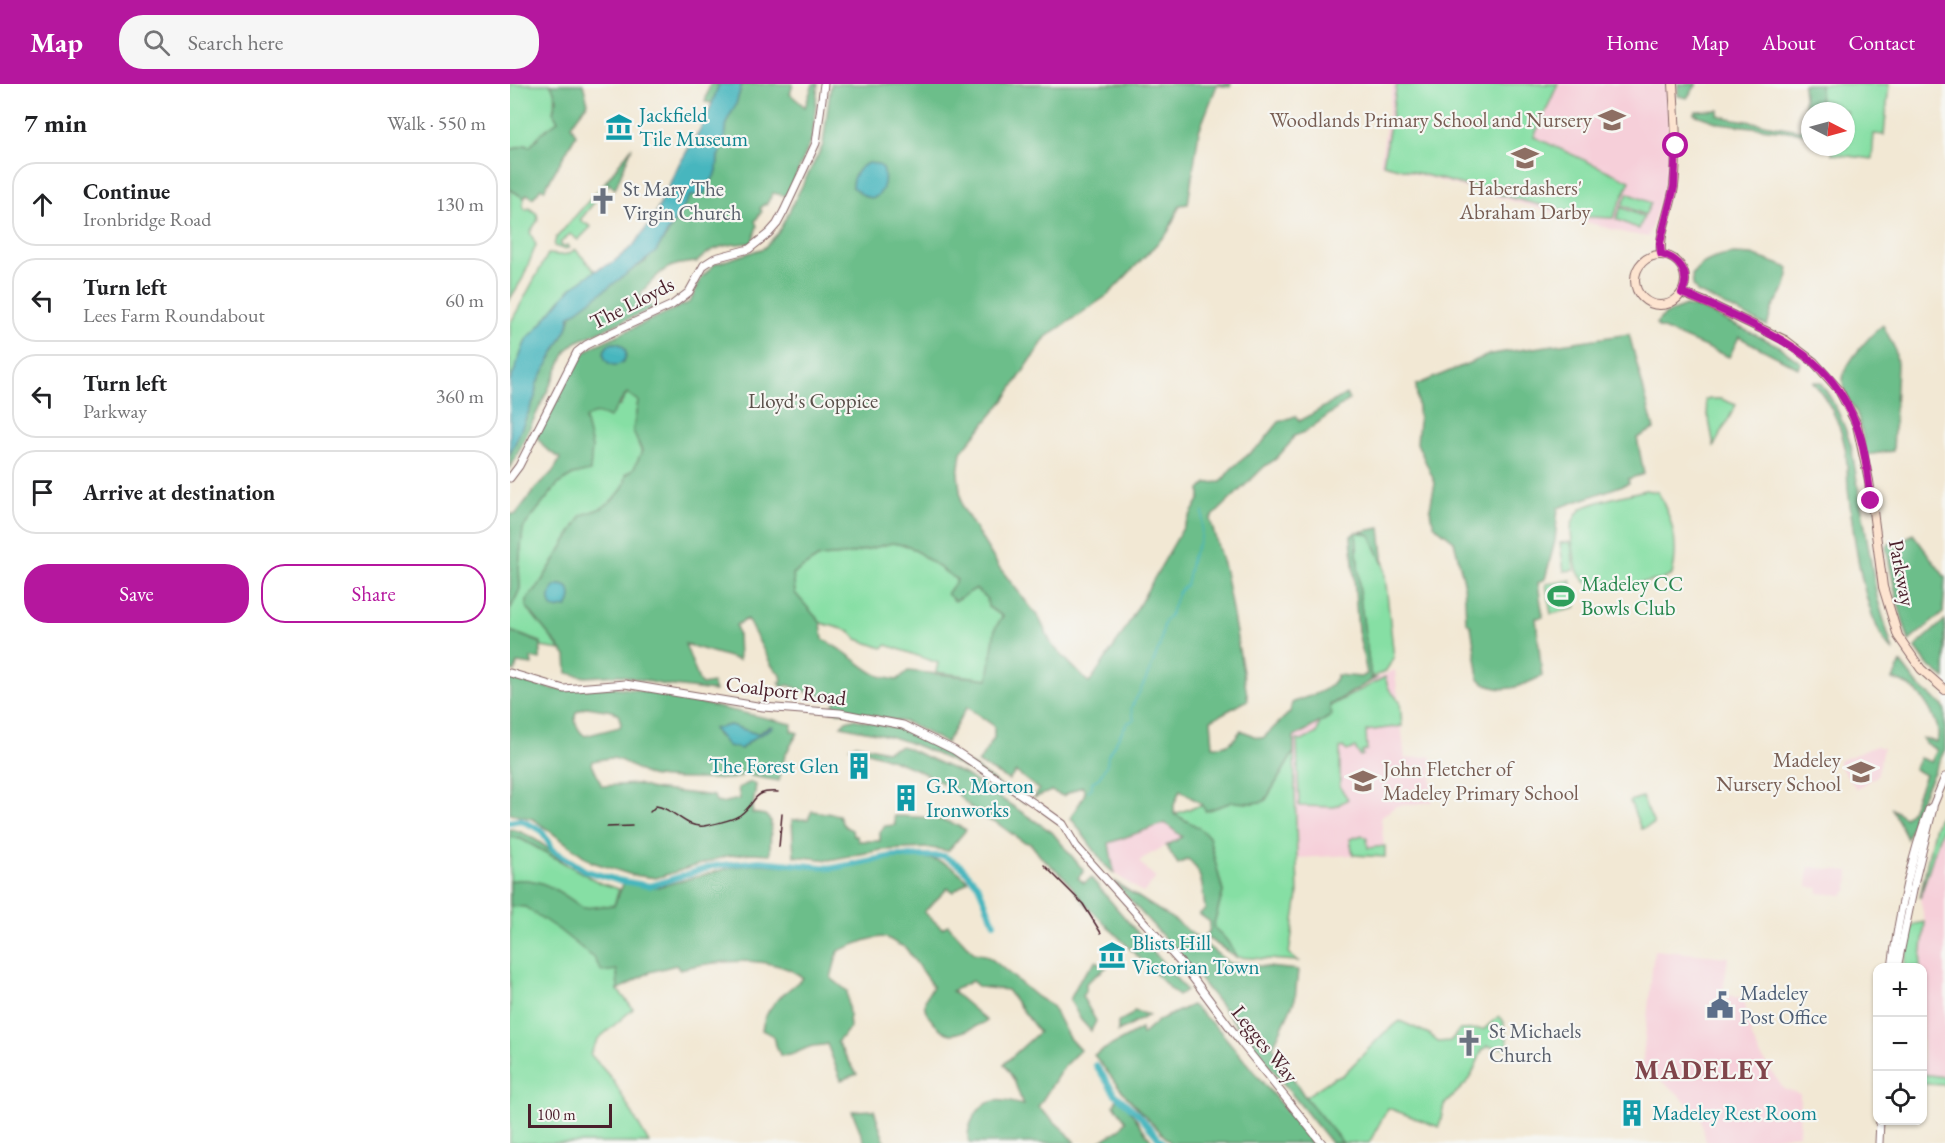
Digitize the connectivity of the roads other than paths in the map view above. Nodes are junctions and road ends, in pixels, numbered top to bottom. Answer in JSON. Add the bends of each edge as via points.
{"nodes":[{"id":1,"x":824,"y":84,"type":"edge"},
{"id":2,"x":1672,"y":84,"type":"edge"},
{"id":3,"x":1661,"y":254,"type":"junction"},
{"id":4,"x":1682,"y":293,"type":"junction"},
{"id":5,"x":510,"y":478,"type":"edge"},
{"id":6,"x":510,"y":673,"type":"edge"},
{"id":7,"x":1944,"y":688,"type":"edge"},
{"id":8,"x":1945,"y":777,"type":"edge"},
{"id":9,"x":1038,"y":806,"type":"joint"},
{"id":10,"x":1933,"y":806,"type":"junction"},
{"id":11,"x":1893,"y":963,"type":"edge"},
{"id":12,"x":1898,"y":963,"type":"edge"},
{"id":13,"x":1880,"y":1125,"type":"edge"},
{"id":14,"x":1322,"y":1143,"type":"edge"},
{"id":15,"x":1879,"y":1143,"type":"edge"}],
"edges":[{"from":1,"to":5,"type":"street","name":"The Lloyds","via":[[816,143],[777,224],[749,249],[715,258],[704,266],[683,298],[577,352]]},
{"from":2,"to":3,"type":"main road","via":[[1676,158]]},
{"from":3,"to":4,"type":"main road","via":[[1683,267]]},
{"from":3,"to":4,"type":"main road","via":[[1649,257],[1637,269],[1637,290],[1654,304],[1672,302]]},
{"from":4,"to":7,"type":"main road","name":"Parkway","via":[[1785,340],[1814,362],[1839,390],[1857,425],[1883,587],[1898,636],[1921,669]]},
{"from":6,"to":9,"type":"street","name":"Coalport Road","via":[[564,689],[599,685],[646,687],[903,725],[954,750]]},
{"from":8,"to":10,"type":"street"},
{"from":9,"to":14,"type":"street","name":"Legges Way","via":[[1063,824],[1076,846],[1187,970]]},
{"from":10,"to":11,"type":"street","via":[[1908,873]]},
{"from":10,"to":12,"type":"street"},
{"from":13,"to":15,"type":"street"}]}
